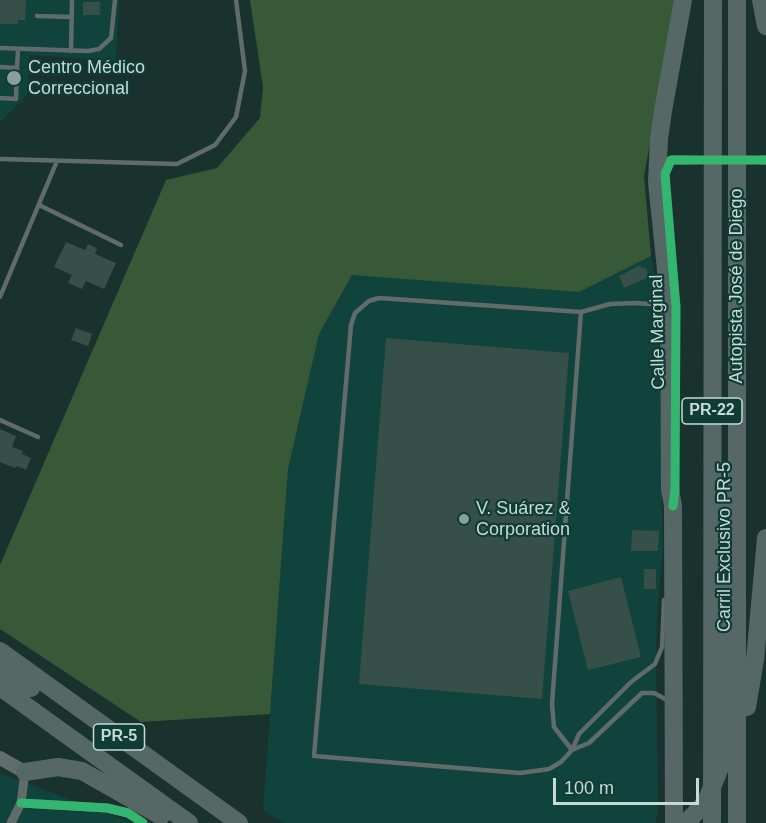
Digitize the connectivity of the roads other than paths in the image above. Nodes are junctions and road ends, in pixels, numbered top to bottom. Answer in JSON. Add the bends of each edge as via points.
{"nodes":[{"id":1,"x":72,"y":0,"type":"edge"},
{"id":2,"x":115,"y":0,"type":"edge"},
{"id":3,"x":236,"y":0,"type":"edge"},
{"id":4,"x":683,"y":0,"type":"edge"},
{"id":5,"x":688,"y":0,"type":"edge"},
{"id":6,"x":713,"y":0,"type":"edge"},
{"id":7,"x":737,"y":0,"type":"edge"},
{"id":8,"x":761,"y":0,"type":"edge"},
{"id":9,"x":37,"y":16,"type":"dead end"},
{"id":10,"x":72,"y":17,"type":"junction"},
{"id":11,"x":766,"y":26,"type":"edge"},
{"id":12,"x":0,"y":48,"type":"edge"},
{"id":13,"x":18,"y":49,"type":"junction"},
{"id":14,"x":71,"y":51,"type":"junction"},
{"id":15,"x":0,"y":67,"type":"edge"},
{"id":16,"x":17,"y":68,"type":"junction"},
{"id":17,"x":0,"y":98,"type":"edge"},
{"id":18,"x":0,"y":159,"type":"edge"},
{"id":19,"x":664,"y":160,"type":"junction"},
{"id":20,"x":690,"y":160,"type":"tunnel mouth"},
{"id":21,"x":57,"y":161,"type":"junction"},
{"id":22,"x":736,"y":173,"type":"junction"},
{"id":23,"x":713,"y":175,"type":"junction"},
{"id":24,"x":39,"y":205,"type":"junction"},
{"id":25,"x":122,"y":245,"type":"dead end"},
{"id":26,"x":724,"y":260,"type":"junction"},
{"id":27,"x":0,"y":297,"type":"edge"},
{"id":28,"x":669,"y":306,"type":"junction"},
{"id":29,"x":580,"y":312,"type":"junction"},
{"id":30,"x":0,"y":420,"type":"edge"},
{"id":31,"x":38,"y":437,"type":"dead end"},
{"id":32,"x":673,"y":506,"type":"junction"},
{"id":33,"x":766,"y":538,"type":"edge"},
{"id":34,"x":673,"y":556,"type":"junction"},
{"id":35,"x":668,"y":575,"type":"dead end"},
{"id":36,"x":665,"y":594,"type":"dead end"},
{"id":37,"x":0,"y":651,"type":"edge"},
{"id":38,"x":0,"y":667,"type":"edge"},
{"id":39,"x":0,"y":687,"type":"edge"},
{"id":40,"x":673,"y":703,"type":"junction"},
{"id":41,"x":572,"y":750,"type":"junction"},
{"id":42,"x":0,"y":758,"type":"edge"},
{"id":43,"x":739,"y":762,"type":"junction"},
{"id":44,"x":25,"y":772,"type":"junction"},
{"id":45,"x":21,"y":803,"type":"junction"},
{"id":46,"x":11,"y":823,"type":"edge"},
{"id":47,"x":143,"y":823,"type":"edge"},
{"id":48,"x":173,"y":823,"type":"edge"},
{"id":49,"x":189,"y":823,"type":"edge"},
{"id":50,"x":218,"y":823,"type":"edge"},
{"id":51,"x":239,"y":823,"type":"edge"},
{"id":52,"x":674,"y":823,"type":"edge"},
{"id":53,"x":686,"y":823,"type":"edge"},
{"id":54,"x":712,"y":823,"type":"edge"},
{"id":55,"x":737,"y":823,"type":"edge"}],
"edges":[{"from":1,"to":10,"type":"lane"},
{"from":2,"to":14,"type":"lane","via":[[113,30],[107,44],[99,49]]},
{"from":3,"to":21,"type":"lane","via":[[245,71],[236,117],[215,145],[177,164]]},
{"from":4,"to":19,"type":"highway","via":[[663,111]]},
{"from":5,"to":19,"type":"highway"},
{"from":6,"to":23,"type":"highway","name":"Autopista José de Diego","number":"PR-22"},
{"from":7,"to":22,"type":"highway","name":"Autopista José de Diego","number":"PR-22"},
{"from":8,"to":11,"type":"highway"},
{"from":9,"to":10,"type":"lane"},
{"from":10,"to":14,"type":"lane"},
{"from":12,"to":13,"type":"lane"},
{"from":13,"to":14,"type":"lane"},
{"from":13,"to":16,"type":"lane"},
{"from":15,"to":16,"type":"lane"},
{"from":16,"to":17,"type":"lane","via":[[16,99]]},
{"from":18,"to":21,"type":"lane"},
{"from":19,"to":20,"type":"street"},
{"from":19,"to":28,"type":"highway","name":"Calle Marginal","via":[[657,192]]},
{"from":19,"to":32,"type":"street","name":"Calle Marginal","via":[[676,306]]},
{"from":21,"to":24,"type":"lane"},
{"from":22,"to":26,"type":"highway"},
{"from":22,"to":43,"type":"highway","name":"Autopista José de Diego","number":"PR-22"},
{"from":23,"to":26,"type":"highway"},
{"from":23,"to":54,"type":"highway","name":"Autopista José de Diego","number":"PR-22"},
{"from":24,"to":25,"type":"lane"},
{"from":24,"to":27,"type":"lane"},
{"from":26,"to":53,"type":"highway","name":"Carril Exclusivo PR-5","bridge":true,"via":[[724,746],[708,797]]},
{"from":28,"to":29,"type":"lane","via":[[610,304]]},
{"from":28,"to":32,"type":"highway","name":"Calle Marginal"},
{"from":29,"to":41,"type":"lane","via":[[552,704],[554,727]]},
{"from":29,"to":41,"type":"lane","via":[[379,298],[355,313],[314,756],[520,773],[549,769]]},
{"from":30,"to":31,"type":"lane"},
{"from":32,"to":34,"type":"highway","name":"Calle Marginal"},
{"from":33,"to":43,"type":"highway","via":[[755,660]]},
{"from":34,"to":35,"type":"lane"},
{"from":34,"to":40,"type":"highway","name":"Calle Marginal"},
{"from":36,"to":41,"type":"lane","via":[[662,647],[655,664],[579,734]]},
{"from":37,"to":51,"type":"highway","number":"PR-5"},
{"from":38,"to":50,"type":"highway"},
{"from":39,"to":49,"type":"highway","number":"PR-5"},
{"from":40,"to":41,"type":"lane","via":[[654,693],[642,693],[589,743]]},
{"from":40,"to":52,"type":"highway","name":"Calle Marginal"},
{"from":42,"to":44,"type":"street"},
{"from":43,"to":55,"type":"highway","name":"Autopista José de Diego","number":"PR-22"},
{"from":44,"to":45,"type":"street"},
{"from":44,"to":48,"type":"highway","via":[[58,767],[82,771]]},
{"from":45,"to":46,"type":"street"},
{"from":45,"to":47,"type":"street","via":[[118,810]]}]}
